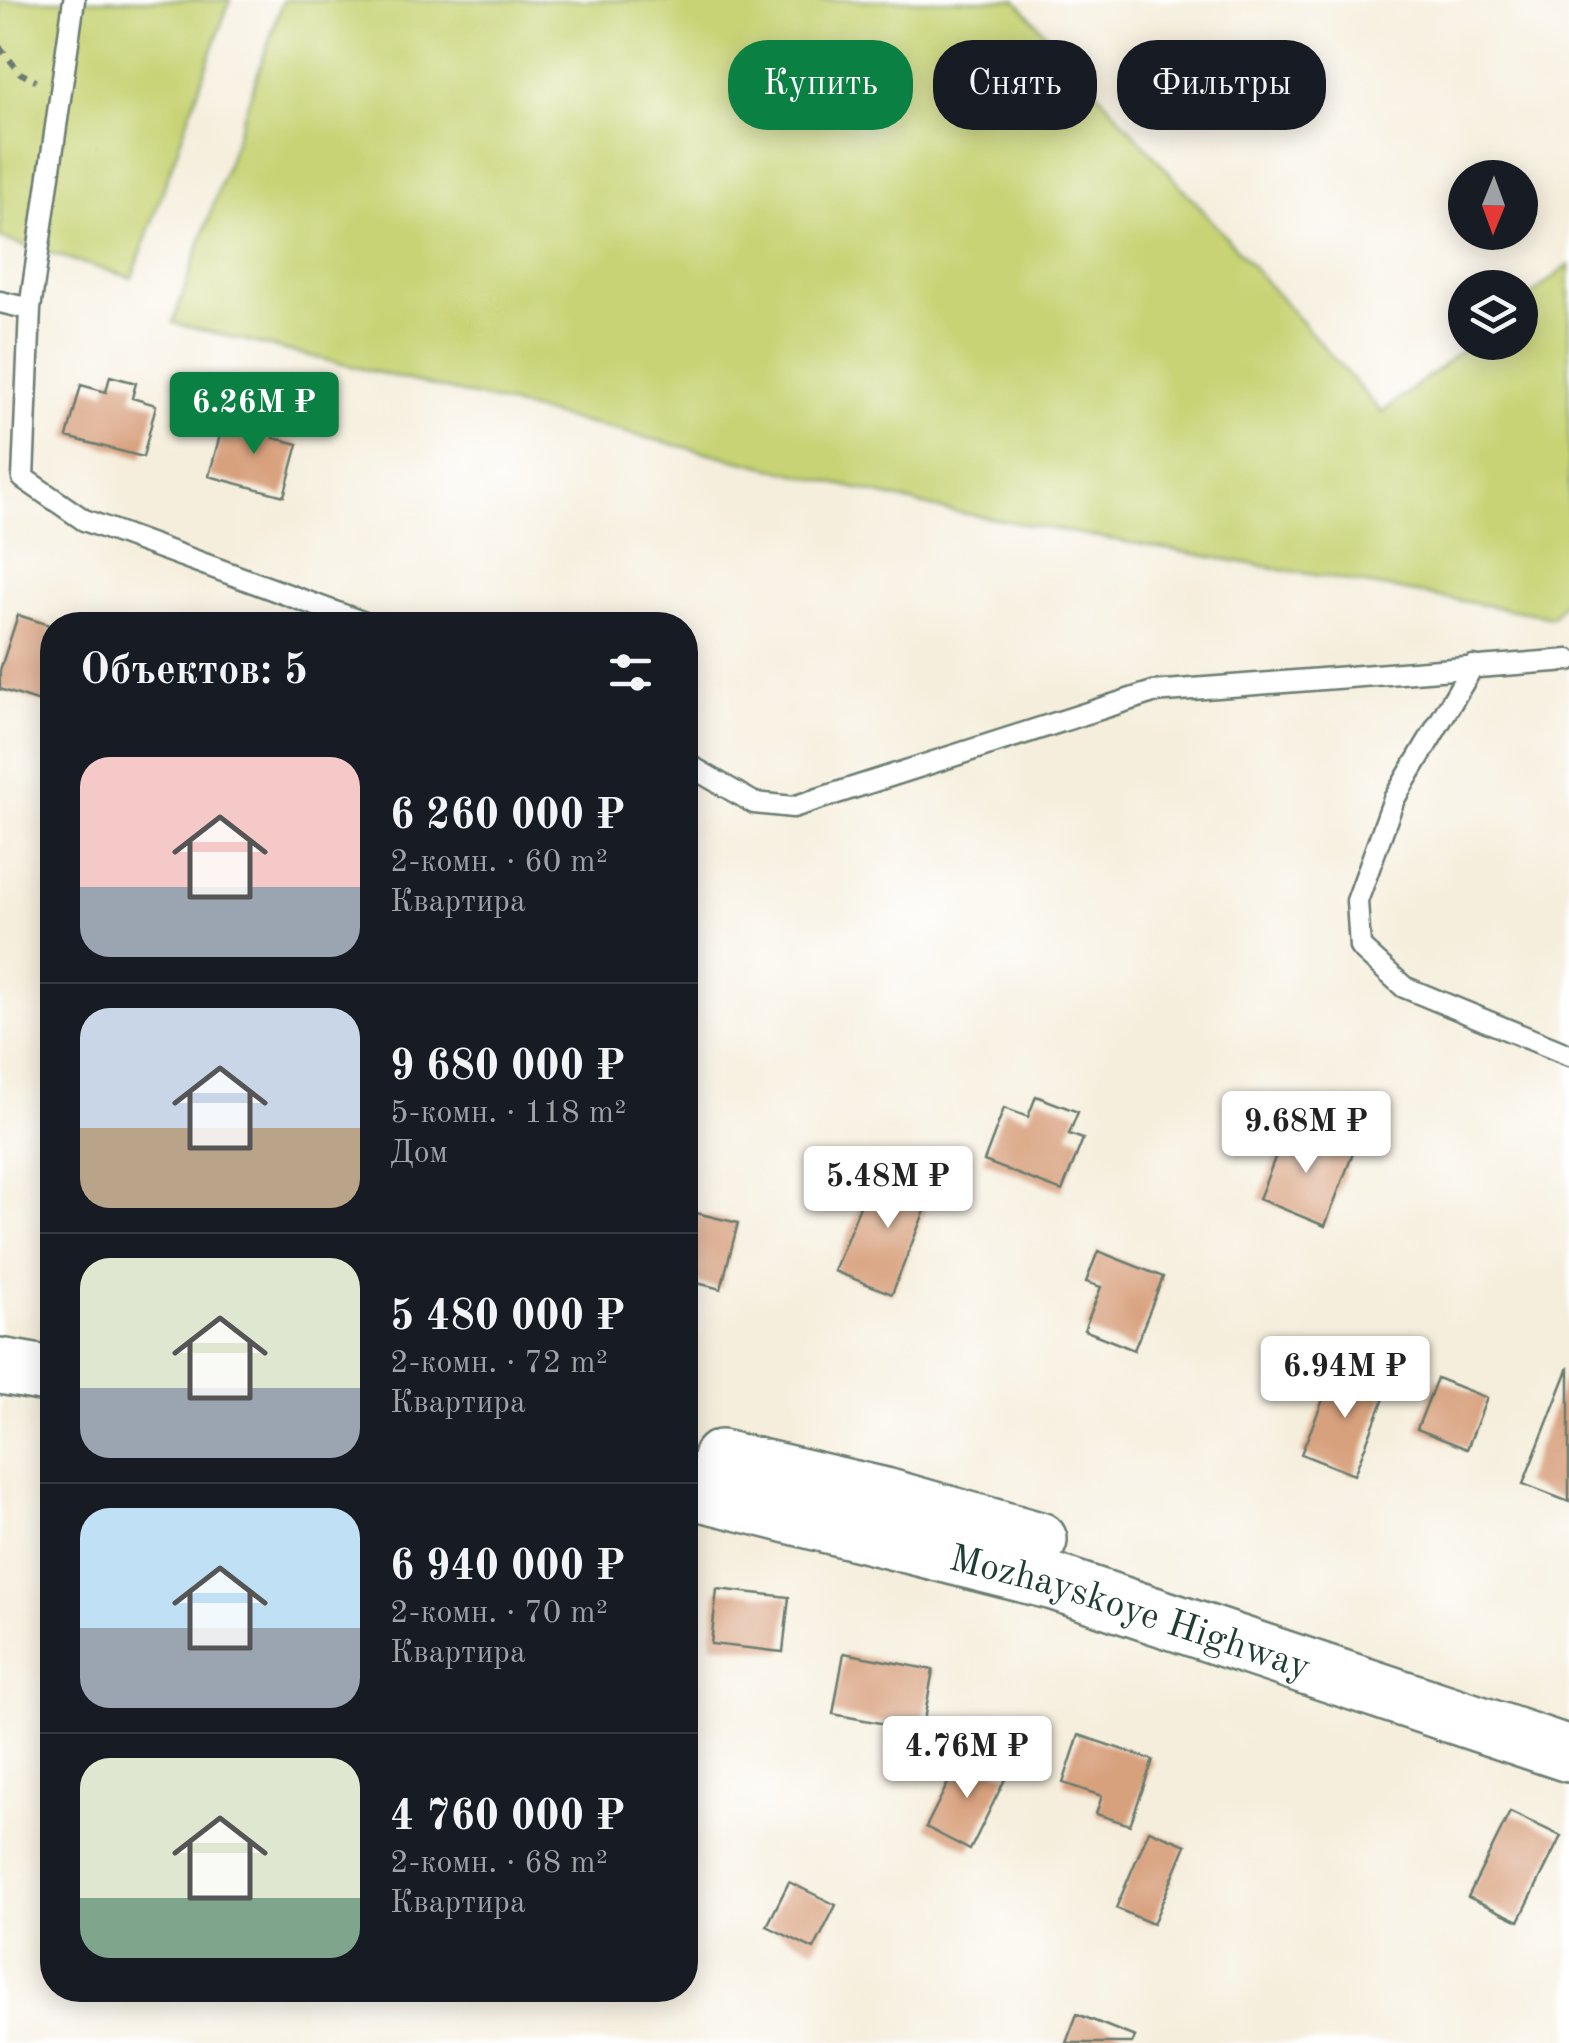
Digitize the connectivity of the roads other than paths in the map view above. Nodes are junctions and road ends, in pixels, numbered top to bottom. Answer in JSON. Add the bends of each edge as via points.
{"nodes":[{"id":1,"x":74,"y":0,"type":"edge"},
{"id":2,"x":0,"y":302,"type":"edge"},
{"id":3,"x":30,"y":309,"type":"junction"},
{"id":4,"x":335,"y":612,"type":"edge"},
{"id":5,"x":1569,"y":660,"type":"edge"},
{"id":6,"x":1474,"y":666,"type":"junction"},
{"id":7,"x":698,"y":771,"type":"edge"},
{"id":8,"x":1569,"y":1055,"type":"edge"},
{"id":9,"x":0,"y":1328,"type":"edge"},
{"id":10,"x":40,"y":1334,"type":"edge"},
{"id":11,"x":0,"y":1366,"type":"edge"},
{"id":12,"x":40,"y":1374,"type":"edge"},
{"id":13,"x":698,"y":1454,"type":"edge"},
{"id":14,"x":698,"y":1492,"type":"edge"},
{"id":15,"x":1569,"y":1715,"type":"edge"},
{"id":16,"x":1569,"y":1754,"type":"edge"}],
"edges":[{"from":1,"to":3,"type":"lane"},
{"from":2,"to":3,"type":"lane"},
{"from":3,"to":4,"type":"lane","via":[[23,478],[84,520]]},
{"from":5,"to":6,"type":"lane"},
{"from":6,"to":7,"type":"lane","via":[[1153,692],[794,807],[754,803]]},
{"from":6,"to":8,"type":"lane","via":[[1394,798],[1357,902],[1360,946],[1404,986]]},
{"from":9,"to":10,"type":"main road"},
{"from":11,"to":12,"type":"main road"},
{"from":13,"to":15,"type":"main road","name":"Mozhayskoye Highway","via":[[885,1496],[1065,1548]]},
{"from":14,"to":16,"type":"main road","name":"Mozhayskoye Highway","via":[[1054,1582]]}]}
